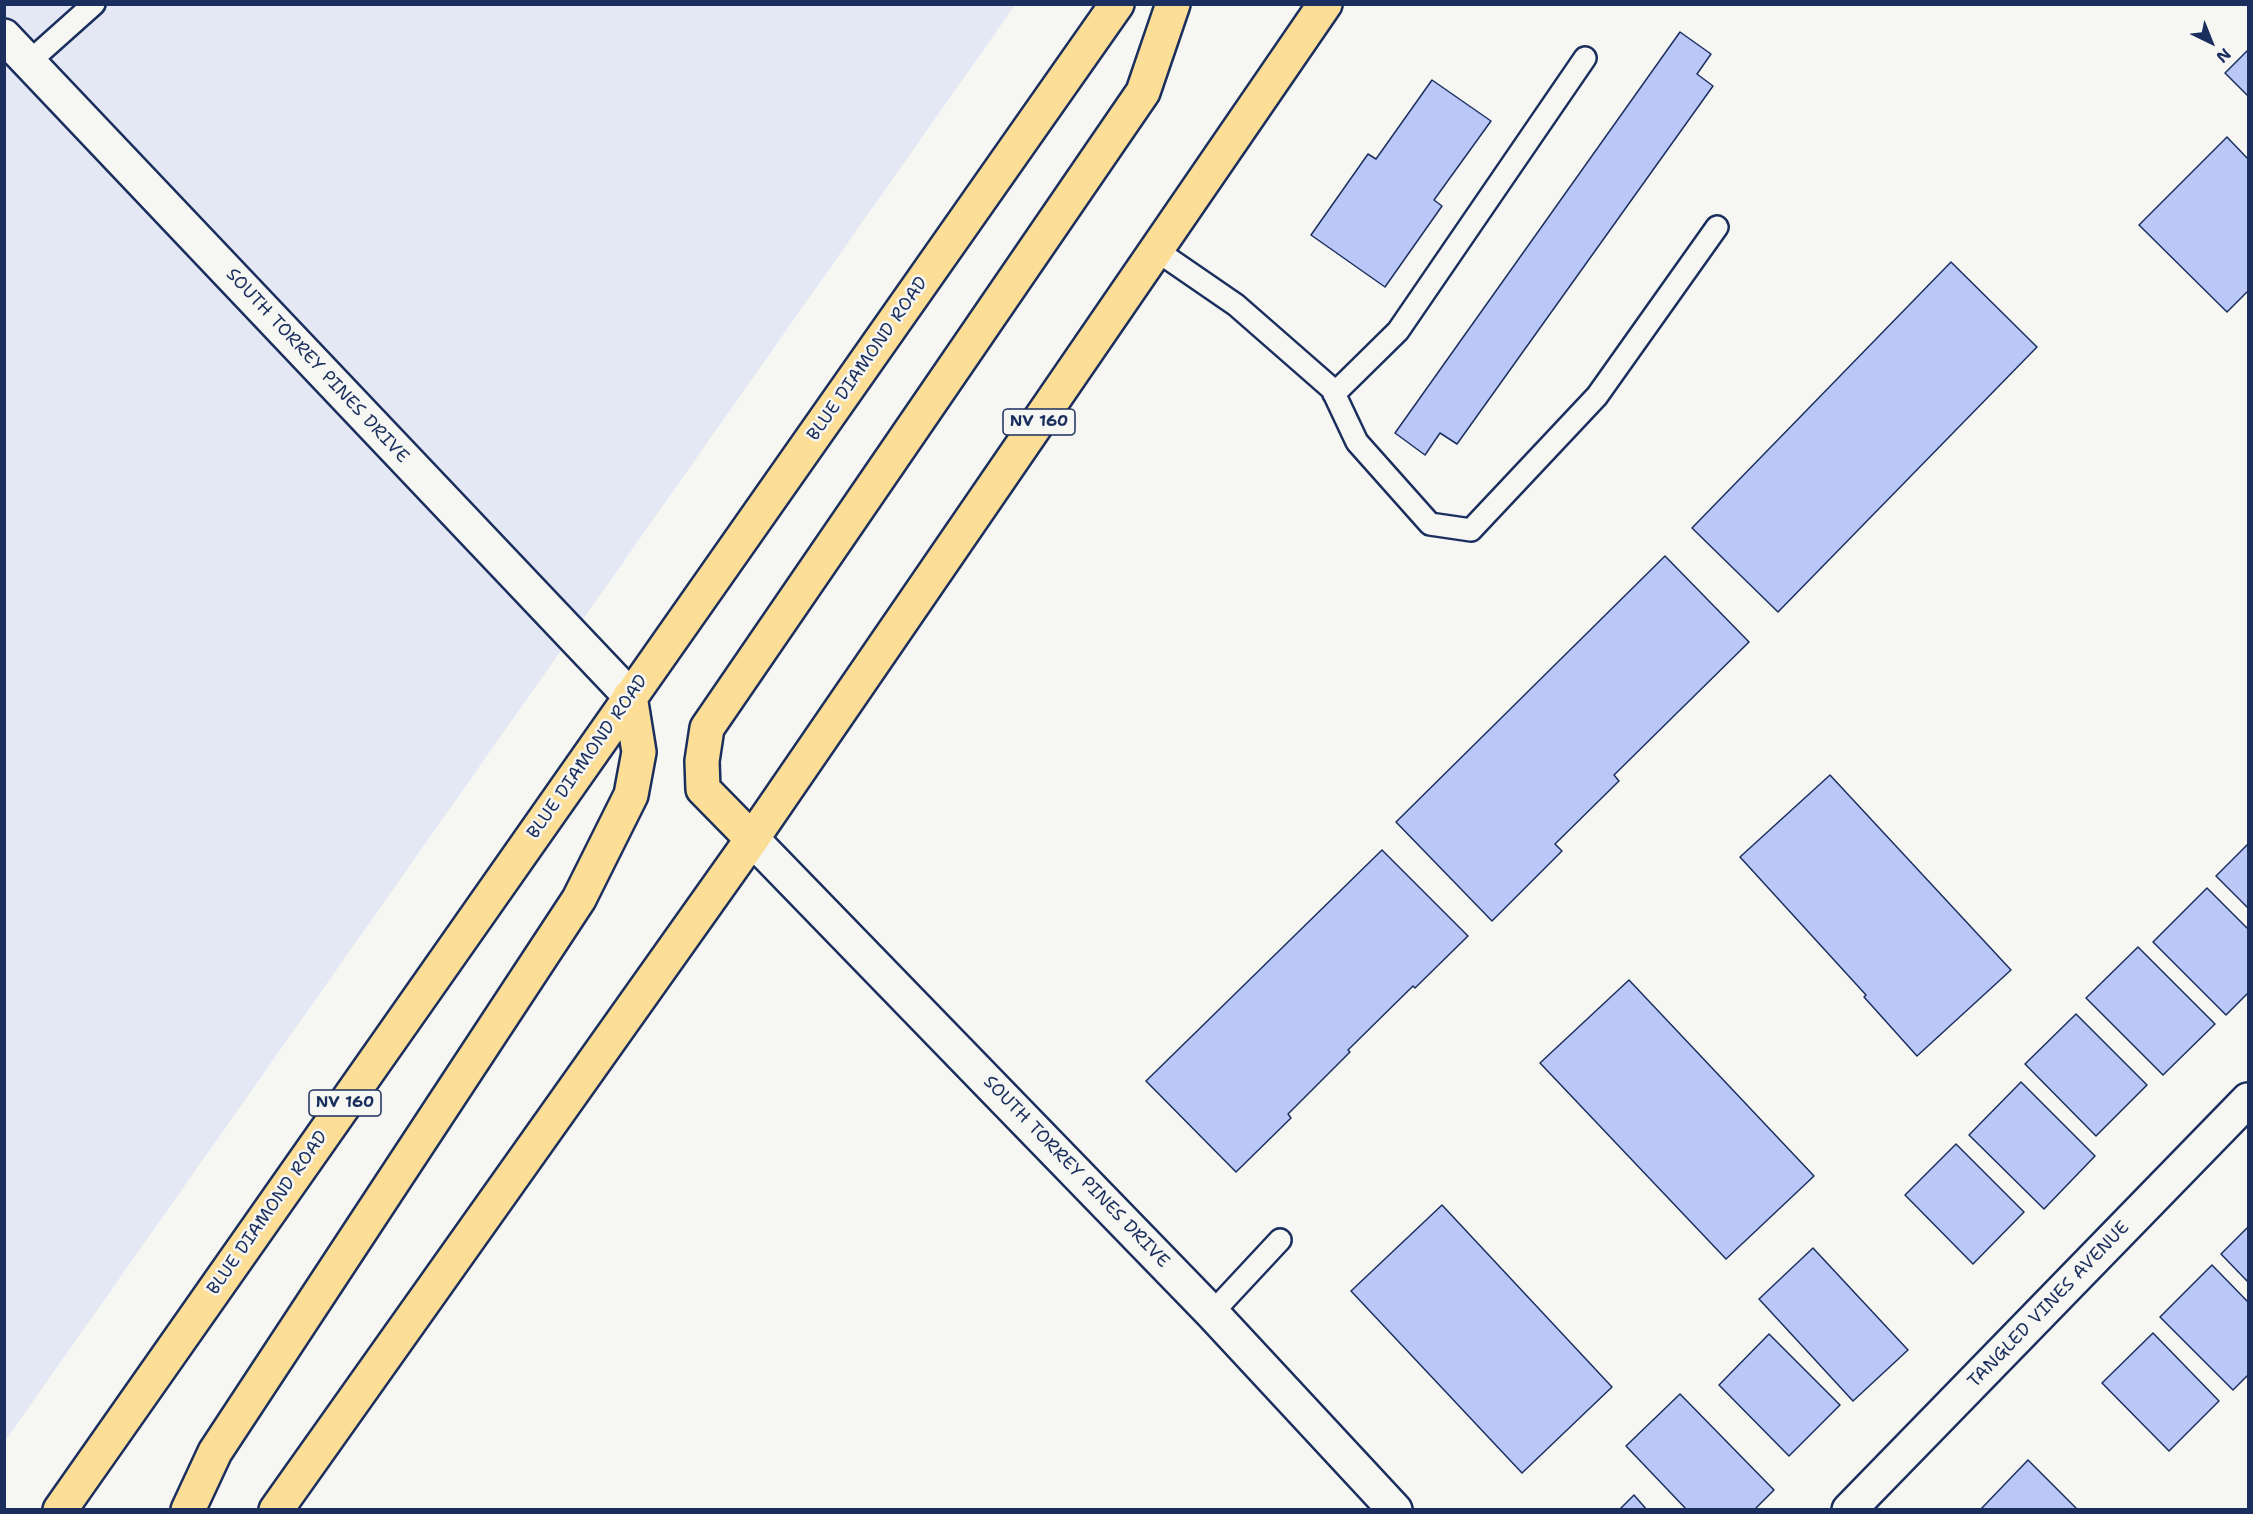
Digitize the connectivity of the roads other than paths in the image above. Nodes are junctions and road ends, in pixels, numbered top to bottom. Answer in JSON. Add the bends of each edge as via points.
{"nodes":[{"id":1,"x":94,"y":4,"type":"edge"},
{"id":2,"x":1117,"y":4,"type":"edge"},
{"id":3,"x":1173,"y":4,"type":"edge"},
{"id":4,"x":1325,"y":4,"type":"edge"},
{"id":5,"x":4,"y":36,"type":"edge"},
{"id":6,"x":1585,"y":58,"type":"dead end"},
{"id":7,"x":29,"y":62,"type":"junction"},
{"id":8,"x":1717,"y":227,"type":"dead end"},
{"id":9,"x":1156,"y":250,"type":"junction"},
{"id":10,"x":1334,"y":394,"type":"junction"},
{"id":11,"x":630,"y":696,"type":"junction"},
{"id":12,"x":752,"y":838,"type":"junction"},
{"id":13,"x":2248,"y":1100,"type":"edge"},
{"id":14,"x":1280,"y":1240,"type":"dead end"},
{"id":15,"x":1212,"y":1313,"type":"junction"},
{"id":16,"x":1863,"y":1505,"type":"edge"},
{"id":17,"x":60,"y":1509,"type":"edge"},
{"id":18,"x":188,"y":1509,"type":"edge"},
{"id":19,"x":276,"y":1509,"type":"edge"},
{"id":20,"x":1395,"y":1509,"type":"edge"}],
"edges":[{"from":1,"to":7,"type":"lane"},
{"from":2,"to":11,"type":"highway","name":"BLUE DIAMOND ROAD","number":"NV 160"},
{"from":3,"to":12,"type":"highway","via":[[1143,92],[707,728],[703,789]]},
{"from":4,"to":9,"type":"highway","number":"NV 160"},
{"from":5,"to":7,"type":"street","name":"SOUTH TORREY PINES DRIVE"},
{"from":6,"to":10,"type":"lane","via":[[1398,331]]},
{"from":7,"to":11,"type":"street","name":"SOUTH TORREY PINES DRIVE"},
{"from":8,"to":10,"type":"lane","via":[[1597,396],[1471,530],[1430,524],[1357,442]]},
{"from":9,"to":10,"type":"lane","via":[[1236,305]]},
{"from":9,"to":12,"type":"highway","number":"NV 160"},
{"from":11,"to":17,"type":"highway","name":"BLUE DIAMOND ROAD","number":"NV 160"},
{"from":11,"to":18,"type":"highway","via":[[639,752],[631,795],[579,898],[215,1452]]},
{"from":12,"to":15,"type":"street","name":"SOUTH TORREY PINES DRIVE"},
{"from":12,"to":19,"type":"highway","number":"NV 160"},
{"from":13,"to":16,"type":"street","name":"TANGLED VINES AVENUE"},
{"from":14,"to":15,"type":"lane"},
{"from":15,"to":20,"type":"street","name":"SOUTH TORREY PINES DRIVE"}]}
